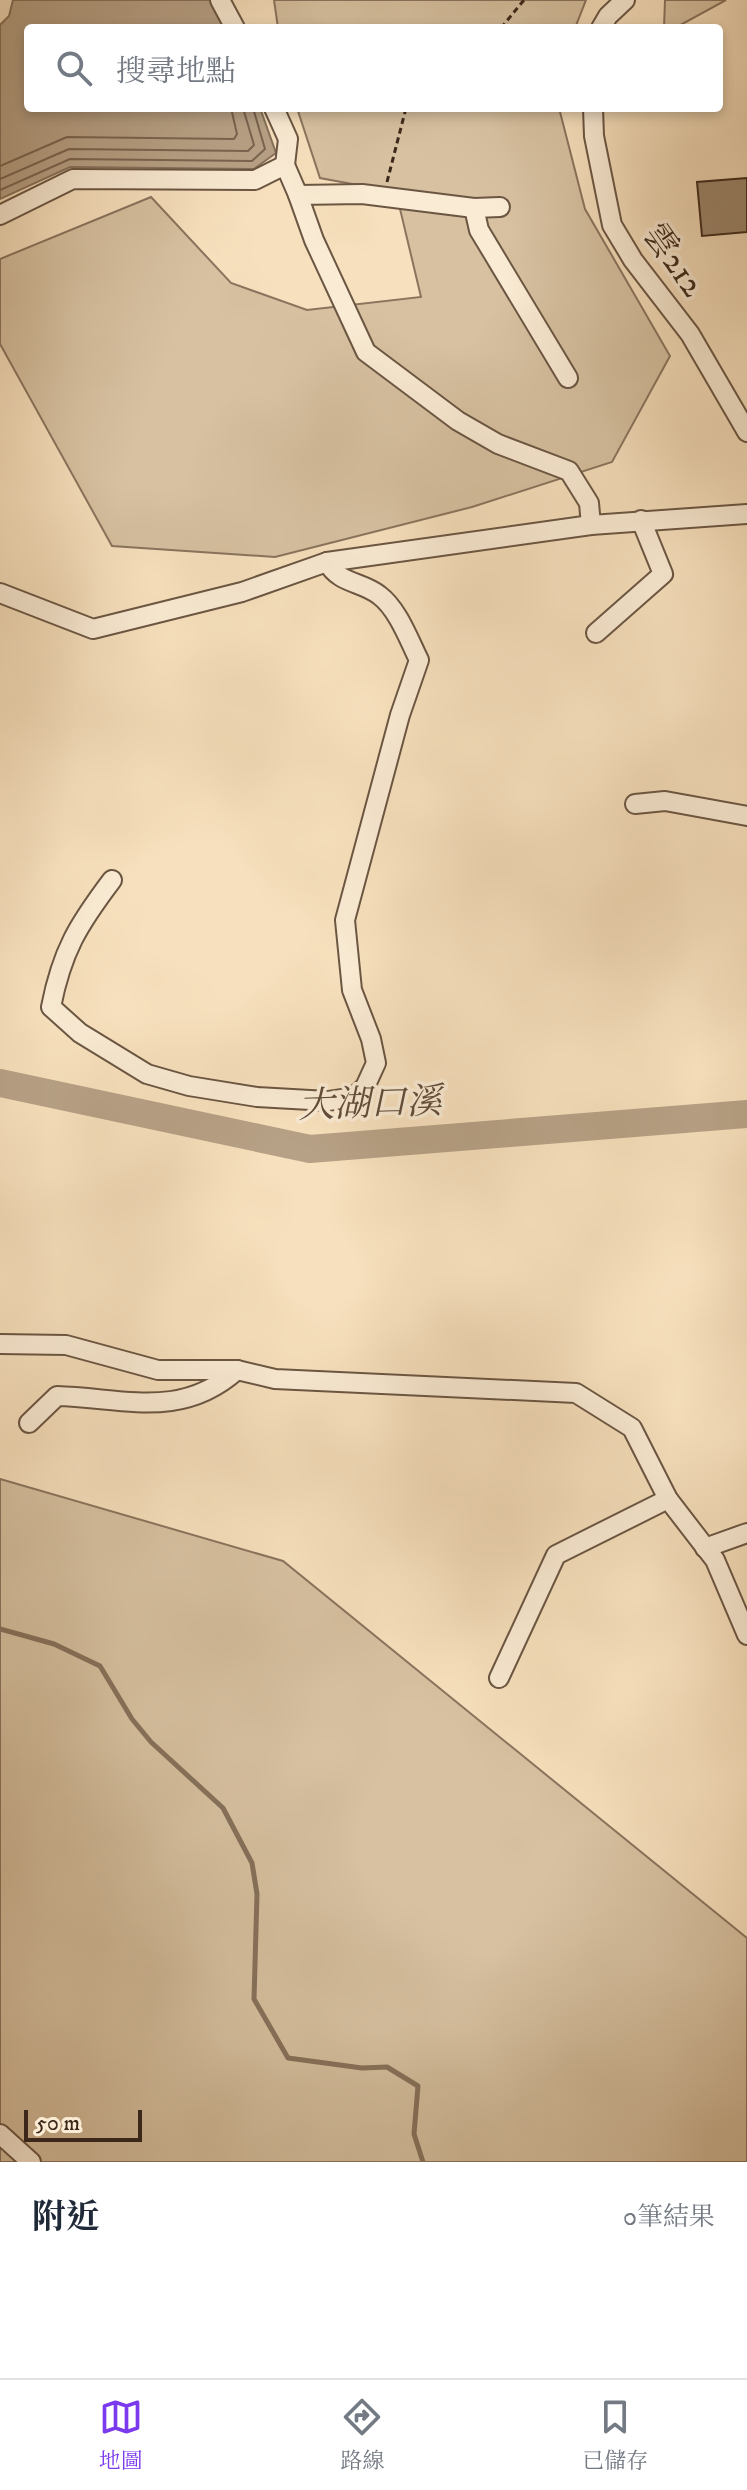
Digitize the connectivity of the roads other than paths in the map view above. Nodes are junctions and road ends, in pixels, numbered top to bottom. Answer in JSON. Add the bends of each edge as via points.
{"nodes":[{"id":1,"x":220,"y":0,"type":"edge"},
{"id":2,"x":625,"y":0,"type":"edge"},
{"id":3,"x":233,"y":24,"type":"edge"},
{"id":4,"x":603,"y":24,"type":"edge"},
{"id":5,"x":276,"y":112,"type":"edge"},
{"id":6,"x":593,"y":112,"type":"edge"},
{"id":7,"x":285,"y":165,"type":"junction"},
{"id":8,"x":298,"y":195,"type":"junction"},
{"id":9,"x":500,"y":207,"type":"dead end"},
{"id":10,"x":474,"y":208,"type":"junction"},
{"id":11,"x":0,"y":215,"type":"edge"},
{"id":12,"x":568,"y":378,"type":"dead end"},
{"id":13,"x":747,"y":432,"type":"edge"},
{"id":14,"x":747,"y":514,"type":"edge"},
{"id":15,"x":641,"y":520,"type":"junction"},
{"id":16,"x":591,"y":525,"type":"junction"},
{"id":17,"x":327,"y":562,"type":"junction"},
{"id":18,"x":0,"y":593,"type":"edge"},
{"id":19,"x":596,"y":633,"type":"dead end"},
{"id":20,"x":635,"y":804,"type":"dead end"},
{"id":21,"x":747,"y":816,"type":"edge"},
{"id":22,"x":112,"y":880,"type":"dead end"},
{"id":23,"x":0,"y":1344,"type":"edge"},
{"id":24,"x":237,"y":1370,"type":"junction"},
{"id":25,"x":29,"y":1423,"type":"dead end"},
{"id":26,"x":668,"y":1499,"type":"junction"},
{"id":27,"x":747,"y":1533,"type":"edge"},
{"id":28,"x":705,"y":1548,"type":"junction"},
{"id":29,"x":745,"y":1628,"type":"edge"},
{"id":30,"x":499,"y":1678,"type":"dead end"},
{"id":31,"x":0,"y":2134,"type":"edge"},
{"id":32,"x":31,"y":2162,"type":"edge"}],
"edges":[{"from":1,"to":3,"type":"street"},
{"from":2,"to":4,"type":"street"},
{"from":5,"to":7,"type":"street","via":[[288,139]]},
{"from":6,"to":13,"type":"street","name":"雲212","number":"雲212","via":[[612,225],[690,334]]},
{"from":7,"to":8,"type":"street"},
{"from":7,"to":11,"type":"street","via":[[255,180],[73,179]]},
{"from":8,"to":10,"type":"street","via":[[384,196]]},
{"from":8,"to":16,"type":"street","via":[[366,352],[458,421],[498,444],[569,471],[589,503]]},
{"from":9,"to":10,"type":"street"},
{"from":10,"to":12,"type":"street","via":[[479,230]]},
{"from":14,"to":15,"type":"street"},
{"from":15,"to":16,"type":"street"},
{"from":15,"to":19,"type":"street","via":[[663,574]]},
{"from":16,"to":17,"type":"street"},
{"from":17,"to":18,"type":"street","via":[[242,592],[93,629]]},
{"from":17,"to":22,"type":"street","via":[[334,576],[380,595],[419,660],[345,920],[352,990],[376,1063],[365,1087],[354,1097],[328,1101],[189,1086],[147,1074],[80,1033],[51,1007],[57,976],[77,926]]},
{"from":20,"to":21,"type":"street","via":[[665,801]]},
{"from":23,"to":24,"type":"street","via":[[66,1345],[158,1370]]},
{"from":24,"to":25,"type":"street","via":[[201,1395],[152,1405],[57,1396]]},
{"from":24,"to":26,"type":"street","via":[[275,1379],[576,1393],[632,1428]]},
{"from":26,"to":28,"type":"street"},
{"from":26,"to":30,"type":"street","via":[[556,1555]]},
{"from":27,"to":28,"type":"street"},
{"from":28,"to":29,"type":"street"},
{"from":31,"to":32,"type":"street"}]}
